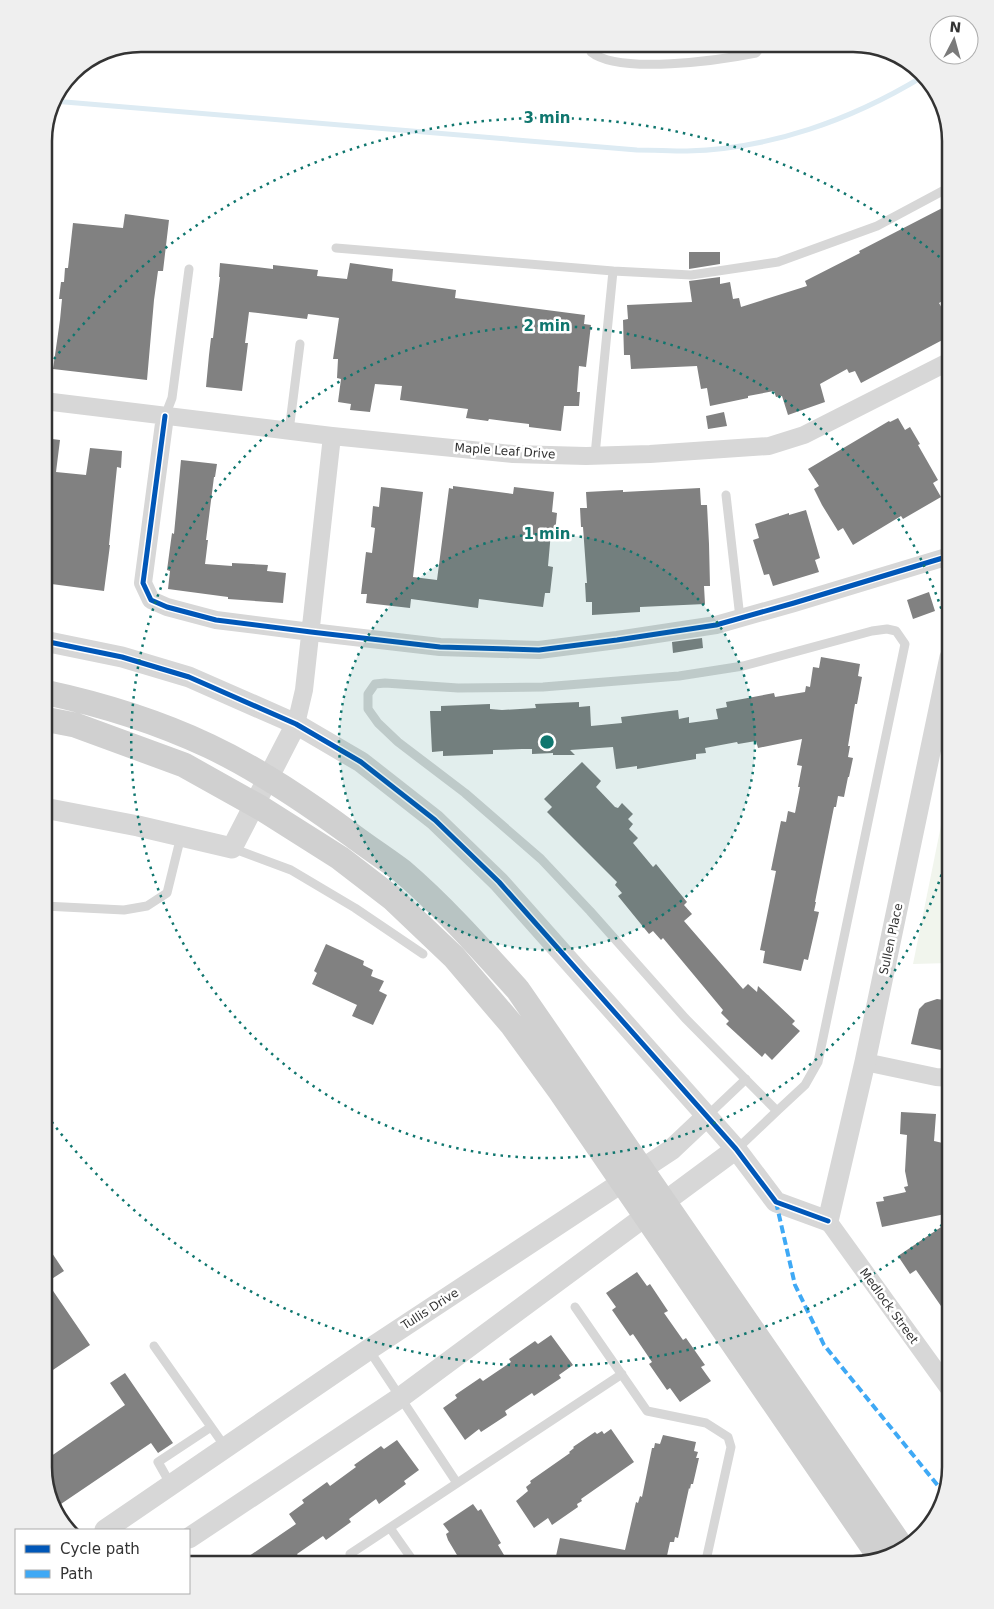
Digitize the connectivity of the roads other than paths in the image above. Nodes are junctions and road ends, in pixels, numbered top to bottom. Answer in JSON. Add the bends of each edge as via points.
{"nodes":[{"id":1,"x":592,"y":53,"type":"edge"},
{"id":2,"x":756,"y":53,"type":"edge"},
{"id":3,"x":942,"y":190,"type":"edge"},
{"id":4,"x":336,"y":248,"type":"dead end"},
{"id":5,"x":189,"y":269,"type":"dead end"},
{"id":6,"x":613,"y":271,"type":"junction"},
{"id":7,"x":300,"y":344,"type":"dead end"},
{"id":8,"x":942,"y":365,"type":"edge"},
{"id":9,"x":53,"y":402,"type":"edge"},
{"id":10,"x":165,"y":416,"type":"junction"},
{"id":11,"x":289,"y":431,"type":"junction"},
{"id":12,"x":332,"y":436,"type":"junction"},
{"id":13,"x":595,"y":455,"type":"junction"},
{"id":14,"x":726,"y":496,"type":"dead end"},
{"id":15,"x":942,"y":558,"type":"edge"},
{"id":16,"x":740,"y":618,"type":"junction"},
{"id":17,"x":311,"y":632,"type":"junction"},
{"id":18,"x":53,"y":643,"type":"edge"},
{"id":19,"x":53,"y":694,"type":"edge"},
{"id":20,"x":942,"y":695,"type":"edge"},
{"id":21,"x":53,"y":720,"type":"edge"},
{"id":22,"x":296,"y":724,"type":"junction"},
{"id":23,"x":52,"y":809,"type":"edge"},
{"id":24,"x":181,"y":836,"type":"junction"},
{"id":25,"x":232,"y":848,"type":"junction"},
{"id":26,"x":52,"y":906,"type":"edge"},
{"id":27,"x":423,"y":954,"type":"dead end"},
{"id":28,"x":865,"y":1062,"type":"junction"},
{"id":29,"x":942,"y":1077,"type":"edge"},
{"id":30,"x":746,"y":1079,"type":"junction"},
{"id":31,"x":778,"y":1111,"type":"junction"},
{"id":32,"x":707,"y":1116,"type":"junction"},
{"id":33,"x":736,"y":1149,"type":"junction"},
{"id":34,"x":828,"y":1221,"type":"junction"},
{"id":35,"x":575,"y":1307,"type":"dead end"},
{"id":36,"x":154,"y":1346,"type":"dead end"},
{"id":37,"x":368,"y":1350,"type":"junction"},
{"id":38,"x":622,"y":1374,"type":"junction"},
{"id":39,"x":942,"y":1379,"type":"edge"},
{"id":40,"x":401,"y":1397,"type":"junction"},
{"id":41,"x":211,"y":1427,"type":"junction"},
{"id":42,"x":226,"y":1448,"type":"junction"},
{"id":43,"x":458,"y":1483,"type":"junction"},
{"id":44,"x":171,"y":1485,"type":"junction"},
{"id":45,"x":390,"y":1528,"type":"junction"},
{"id":46,"x":106,"y":1529,"type":"edge"},
{"id":47,"x":190,"y":1537,"type":"edge"},
{"id":48,"x":899,"y":1543,"type":"edge"},
{"id":49,"x":877,"y":1553,"type":"edge"},
{"id":50,"x":350,"y":1554,"type":"dead end"},
{"id":51,"x":410,"y":1556,"type":"edge"},
{"id":52,"x":707,"y":1556,"type":"edge"}],
"edges":[{"from":1,"to":2,"type":"lane","via":[[602,58],[638,64],[700,62]]},
{"from":3,"to":6,"type":"lane","via":[[877,226],[778,262],[691,276]]},
{"from":4,"to":6,"type":"lane"},
{"from":5,"to":10,"type":"lane","via":[[172,398]]},
{"from":6,"to":13,"type":"lane"},
{"from":7,"to":11,"type":"lane"},
{"from":8,"to":13,"type":"street","name":"Maple Leaf Drive","via":[[804,434],[769,446]]},
{"from":9,"to":10,"type":"street","name":"Maple Leaf Drive"},
{"from":10,"to":11,"type":"street","name":"Maple Leaf Drive"},
{"from":10,"to":17,"type":"street","via":[[143,583],[151,600],[216,620]]},
{"from":11,"to":12,"type":"street","name":"Maple Leaf Drive"},
{"from":12,"to":13,"type":"street","name":"Maple Leaf Drive","via":[[513,454]]},
{"from":12,"to":17,"type":"street"},
{"from":14,"to":16,"type":"lane"},
{"from":15,"to":16,"type":"street"},
{"from":16,"to":17,"type":"street","via":[[716,625],[539,650],[440,646]]},
{"from":17,"to":22,"type":"street"},
{"from":18,"to":22,"type":"street","via":[[122,657],[189,677]]},
{"from":19,"to":48,"type":"main road","bridge":true,"via":[[153,723],[209,746],[261,775],[323,814],[401,871],[465,931],[523,998]]},
{"from":20,"to":28,"type":"street","name":"Sullen Place"},
{"from":21,"to":49,"type":"main road","bridge":true,"via":[[184,765],[261,808],[340,858],[392,898],[454,957],[512,1025],[560,1091]]},
{"from":22,"to":25,"type":"street"},
{"from":22,"to":32,"type":"street","via":[[361,762],[435,820],[499,882]]},
{"from":23,"to":24,"type":"street"},
{"from":24,"to":25,"type":"street"},
{"from":24,"to":26,"type":"lane","via":[[168,893],[147,906],[124,910]]},
{"from":25,"to":27,"type":"lane","via":[[291,870]]},
{"from":28,"to":29,"type":"street"},
{"from":28,"to":34,"type":"street","name":"Sullen Place"},
{"from":30,"to":31,"type":"lane"},
{"from":30,"to":31,"type":"lane","via":[[684,1018],[541,859],[378,723],[368,709],[368,694],[375,684],[458,688],[543,686],[679,676],[743,666],[872,631],[896,631],[904,644],[818,1062],[806,1085]]},
{"from":30,"to":32,"type":"lane","name":"Tullis Drive"},
{"from":31,"to":33,"type":"lane"},
{"from":32,"to":33,"type":"street"},
{"from":32,"to":37,"type":"street","name":"Tullis Drive","via":[[671,1150]]},
{"from":33,"to":34,"type":"street","via":[[776,1202]]},
{"from":33,"to":40,"type":"street"},
{"from":34,"to":39,"type":"street","name":"Medlock Street"},
{"from":35,"to":38,"type":"lane"},
{"from":36,"to":41,"type":"lane"},
{"from":37,"to":40,"type":"lane"},
{"from":37,"to":42,"type":"street","name":"Tullis Drive"},
{"from":38,"to":43,"type":"lane"},
{"from":38,"to":52,"type":"lane","via":[[647,1411],[706,1423],[728,1437],[731,1447]]},
{"from":40,"to":43,"type":"lane"},
{"from":40,"to":47,"type":"street"},
{"from":41,"to":42,"type":"lane"},
{"from":41,"to":44,"type":"lane","via":[[158,1462]]},
{"from":42,"to":44,"type":"street","name":"Tullis Drive"},
{"from":43,"to":45,"type":"lane"},
{"from":44,"to":46,"type":"street","name":"Tullis Drive"},
{"from":45,"to":50,"type":"lane"},
{"from":45,"to":51,"type":"lane"}]}
